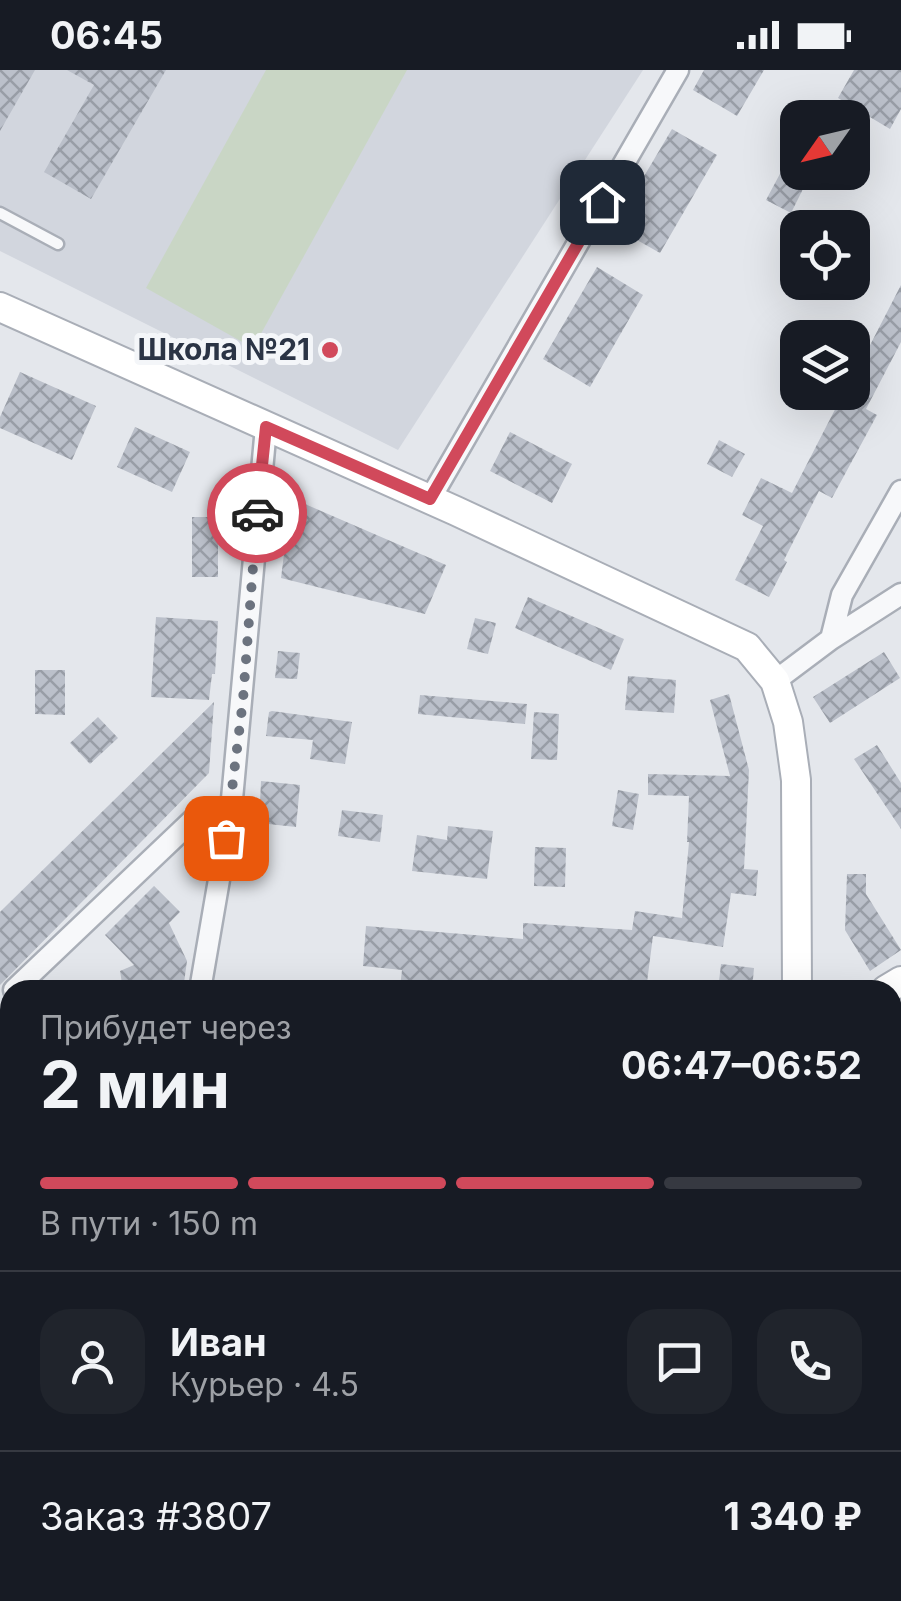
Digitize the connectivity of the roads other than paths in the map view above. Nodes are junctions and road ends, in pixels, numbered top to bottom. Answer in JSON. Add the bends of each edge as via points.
{"nodes":[{"id":1,"x":678,"y":70,"type":"edge"},
{"id":2,"x":0,"y":213,"type":"edge"},
{"id":3,"x":58,"y":244,"type":"dead end"},
{"id":4,"x":0,"y":307,"type":"edge"},
{"id":5,"x":266,"y":427,"type":"junction"},
{"id":6,"x":901,"y":491,"type":"edge"},
{"id":7,"x":430,"y":499,"type":"junction"},
{"id":8,"x":901,"y":594,"type":"edge"},
{"id":9,"x":831,"y":639,"type":"junction"},
{"id":10,"x":775,"y":681,"type":"junction"},
{"id":11,"x":230,"y":810,"type":"junction"},
{"id":12,"x":25,"y":980,"type":"edge"},
{"id":13,"x":202,"y":980,"type":"edge"},
{"id":14,"x":797,"y":980,"type":"edge"}],
"edges":[{"from":1,"to":7,"type":"street"},
{"from":2,"to":3,"type":"lane"},
{"from":4,"to":5,"type":"main road"},
{"from":5,"to":7,"type":"main road"},
{"from":5,"to":11,"type":"street"},
{"from":6,"to":9,"type":"street","via":[[842,595]]},
{"from":7,"to":10,"type":"main road","via":[[746,646]]},
{"from":8,"to":9,"type":"street"},
{"from":9,"to":10,"type":"street"},
{"from":10,"to":14,"type":"main road","via":[[796,780]]},
{"from":11,"to":12,"type":"street","via":[[197,816]]},
{"from":11,"to":13,"type":"street"}]}
